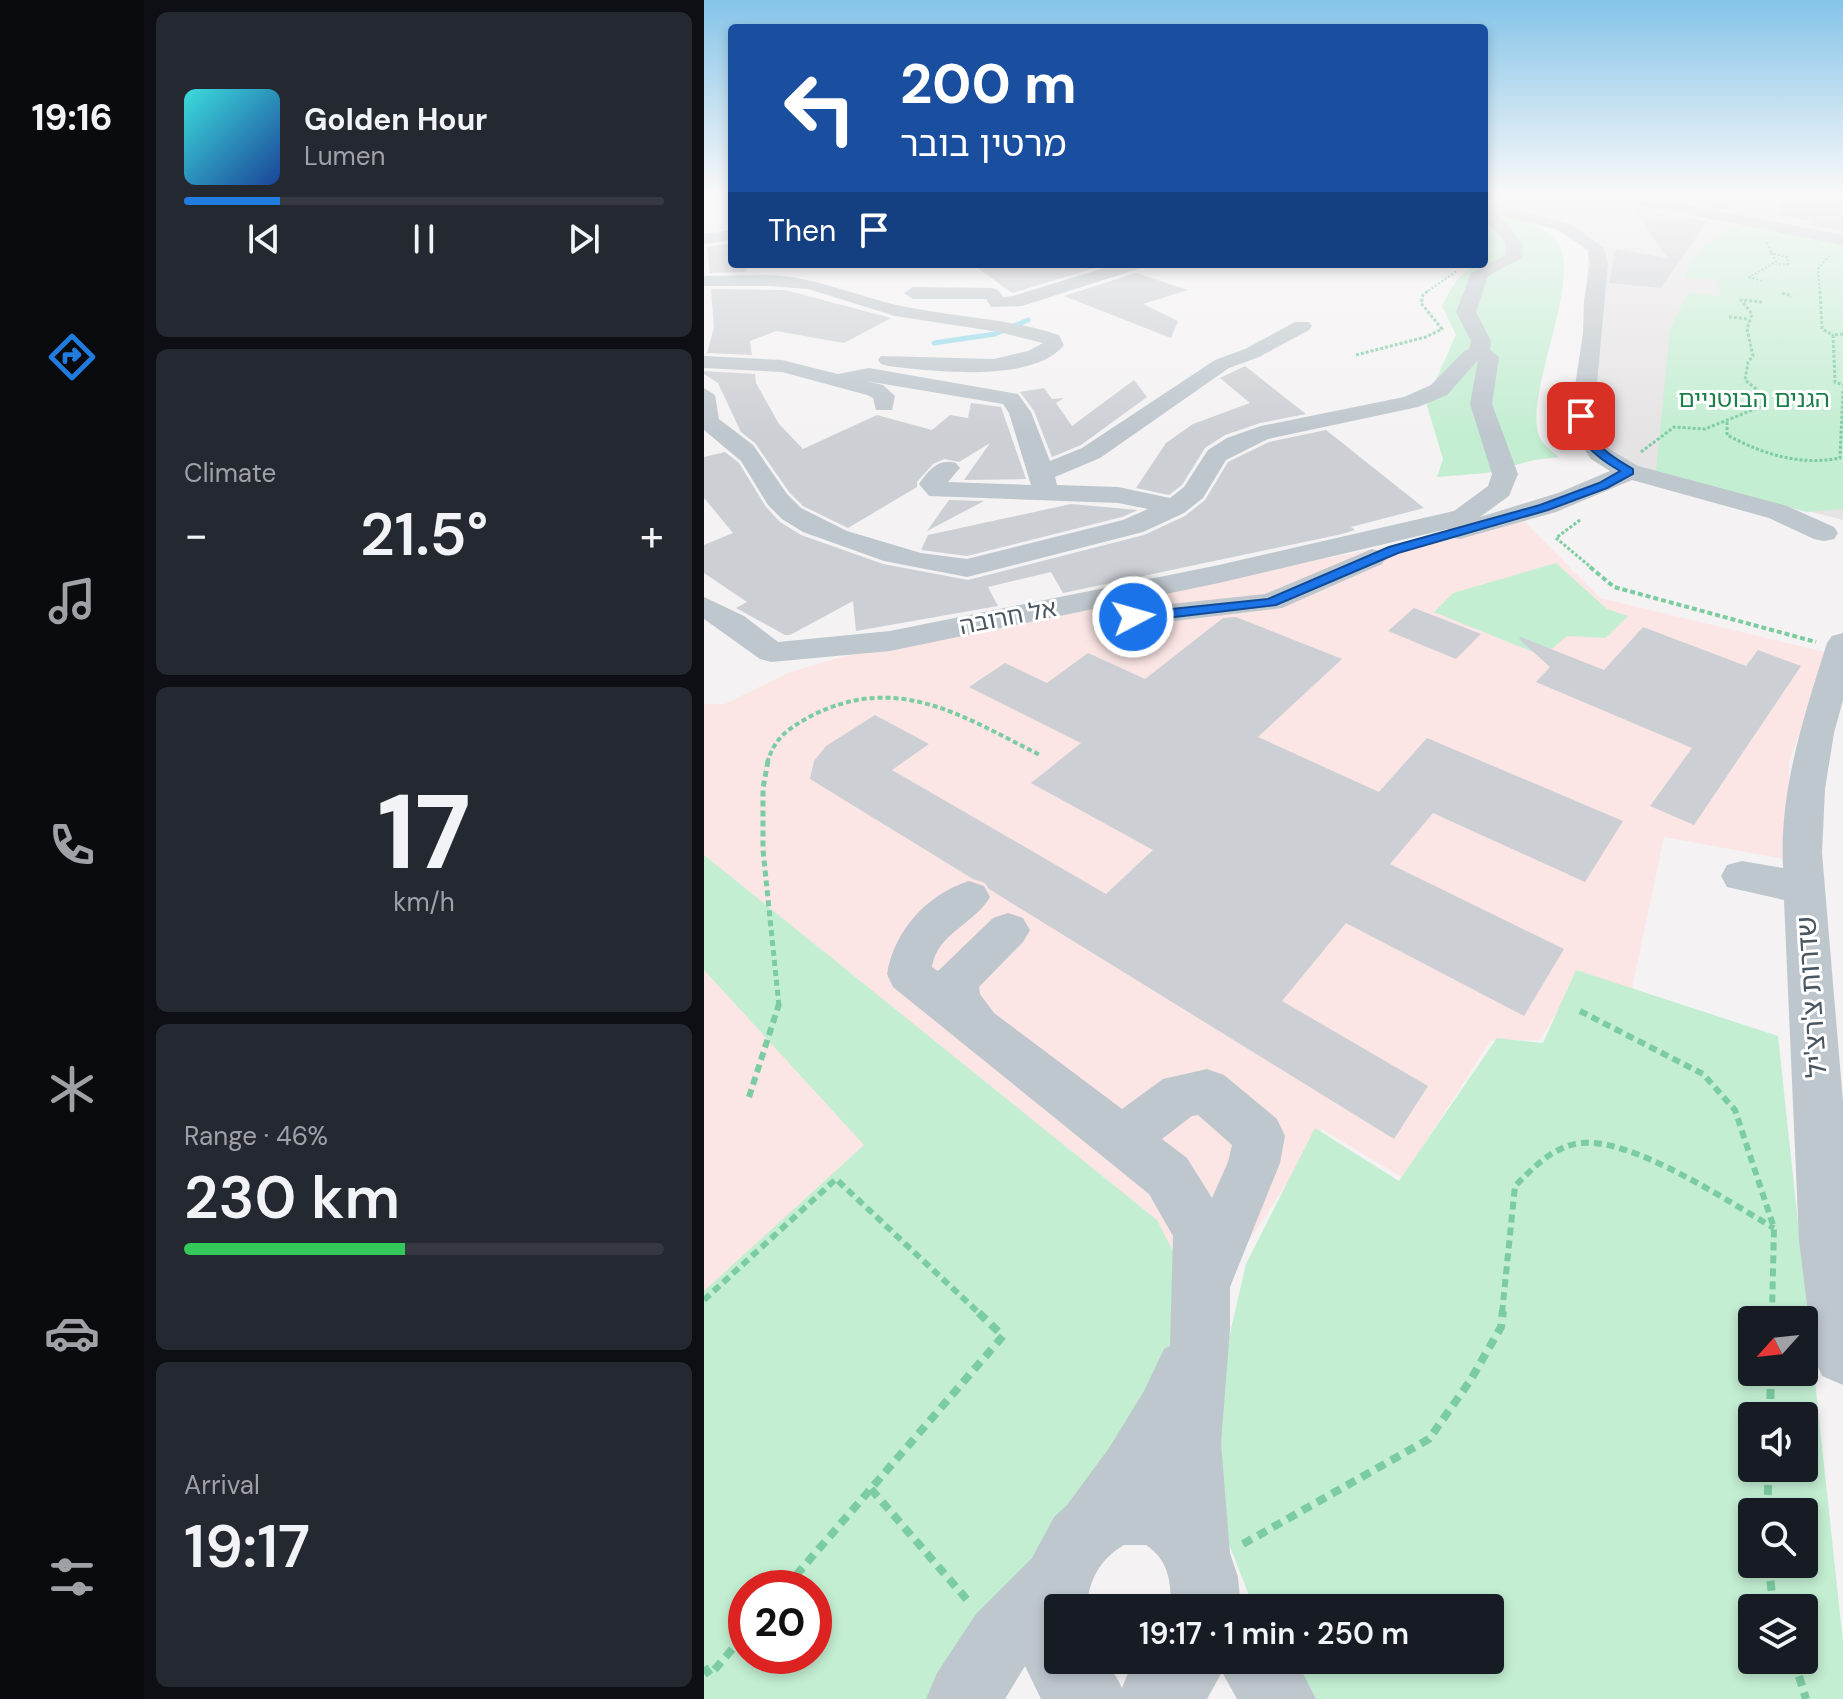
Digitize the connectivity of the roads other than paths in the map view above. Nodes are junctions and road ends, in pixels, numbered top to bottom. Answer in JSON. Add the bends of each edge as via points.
{"nodes":[{"id":1,"x":963,"y":274,"type":"edge"},
{"id":2,"x":1103,"y":274,"type":"edge"},
{"id":3,"x":1482,"y":274,"type":"edge"},
{"id":4,"x":1597,"y":274,"type":"edge"},
{"id":5,"x":704,"y":281,"type":"edge"},
{"id":6,"x":833,"y":293,"type":"junction"},
{"id":7,"x":992,"y":294,"type":"junction"},
{"id":8,"x":1302,"y":326,"type":"dead end"},
{"id":9,"x":1479,"y":353,"type":"junction"},
{"id":10,"x":796,"y":356,"type":"dead end"},
{"id":11,"x":704,"y":362,"type":"edge"},
{"id":12,"x":878,"y":367,"type":"junction"},
{"id":13,"x":835,"y":381,"type":"junction"},
{"id":14,"x":704,"y":395,"type":"edge"},
{"id":15,"x":884,"y":405,"type":"dead end"},
{"id":16,"x":947,"y":468,"type":"dead end"},
{"id":17,"x":1634,"y":473,"type":"junction"},
{"id":18,"x":1043,"y":483,"type":"junction"},
{"id":19,"x":1175,"y":507,"type":"junction"},
{"id":20,"x":1582,"y":507,"type":"junction"},
{"id":21,"x":1471,"y":511,"type":"junction"},
{"id":22,"x":1836,"y":535,"type":"edge"},
{"id":23,"x":704,"y":606,"type":"edge"},
{"id":24,"x":1133,"y":617,"type":"dead end"},
{"id":25,"x":1842,"y":646,"type":"edge"},
{"id":26,"x":1742,"y":876,"type":"dead end"},
{"id":27,"x":1803,"y":888,"type":"junction"},
{"id":28,"x":969,"y":897,"type":"dead end"},
{"id":29,"x":1008,"y":930,"type":"dead end"},
{"id":30,"x":979,"y":1029,"type":"junction"},
{"id":31,"x":1121,"y":1140,"type":"junction"},
{"id":32,"x":1201,"y":1307,"type":"junction"},
{"id":33,"x":1843,"y":1355,"type":"edge"},
{"id":34,"x":1073,"y":1555,"type":"junction"},
{"id":35,"x":1206,"y":1584,"type":"edge"},
{"id":36,"x":1039,"y":1653,"type":"edge"},
{"id":37,"x":1182,"y":1674,"type":"edge"},
{"id":38,"x":1262,"y":1674,"type":"edge"},
{"id":39,"x":963,"y":1699,"type":"edge"},
{"id":40,"x":1090,"y":1699,"type":"edge"},
{"id":41,"x":1154,"y":1699,"type":"edge"},
{"id":42,"x":1279,"y":1699,"type":"edge"}],
"edges":[{"from":1,"to":7,"type":"street"},
{"from":2,"to":7,"type":"street","via":[[1015,302],[998,303]]},
{"from":3,"to":9,"type":"street","via":[[1466,312],[1481,341]]},
{"from":4,"to":17,"type":"street","via":[[1581,426],[1600,454]]},
{"from":5,"to":6,"type":"street","via":[[810,284]]},
{"from":6,"to":7,"type":"street"},
{"from":6,"to":12,"type":"street","via":[[906,313],[1030,331],[1052,339],[1054,345],[1025,358],[963,368]]},
{"from":8,"to":18,"type":"street","via":[[1222,364]]},
{"from":9,"to":19,"type":"street","via":[[1439,390],[1410,402],[1236,443],[1217,455],[1194,492]]},
{"from":9,"to":21,"type":"street","via":[[1489,357],[1481,404],[1505,474],[1500,490]]},
{"from":10,"to":12,"type":"street"},
{"from":11,"to":13,"type":"street","via":[[782,366]]},
{"from":12,"to":13,"type":"street"},
{"from":12,"to":18,"type":"street","via":[[1010,399],[1020,412]]},
{"from":13,"to":15,"type":"street","via":[[875,390],[884,396]]},
{"from":14,"to":19,"type":"street","via":[[708,422],[733,437],[755,461],[779,502],[808,523],[903,558],[967,568],[1133,526]]},
{"from":16,"to":18,"type":"street","via":[[932,484],[938,490]]},
{"from":17,"to":20,"type":"street"},
{"from":17,"to":22,"type":"street","via":[[1747,503]]},
{"from":18,"to":19,"type":"street"},
{"from":20,"to":21,"type":"street","name":"אל חרובה","via":[[1569,486],[1557,485],[1495,510]]},
{"from":20,"to":24,"type":"street","via":[[1544,508],[1393,550],[1271,602]]},
{"from":21,"to":23,"type":"street","name":"אל חרובה","via":[[1219,574],[890,641],[771,652]]},
{"from":25,"to":27,"type":"street","name":"שדרות צ'רצ'יל","via":[[1806,789]]},
{"from":26,"to":27,"type":"street"},
{"from":27,"to":33,"type":"street","name":"שדרות צ'רצ'יל","via":[[1827,1240]]},
{"from":28,"to":30,"type":"street","via":[[929,927],[910,953],[909,974]]},
{"from":29,"to":30,"type":"street","via":[[956,981],[957,1000]]},
{"from":30,"to":31,"type":"street"},
{"from":31,"to":32,"type":"street","via":[[1168,1176],[1186,1202],[1201,1235]]},
{"from":31,"to":32,"type":"street","via":[[1181,1095],[1207,1091],[1259,1136]]},
{"from":32,"to":34,"type":"street","via":[[1169,1410],[1141,1461]]},
{"from":32,"to":35,"type":"street","via":[[1189,1443]]},
{"from":34,"to":35,"type":"street","via":[[1112,1514],[1137,1510],[1161,1515],[1181,1529]]},
{"from":34,"to":36,"type":"street"},
{"from":36,"to":39,"type":"street"},
{"from":36,"to":40,"type":"street"},
{"from":37,"to":41,"type":"street"},
{"from":38,"to":42,"type":"street"}]}
